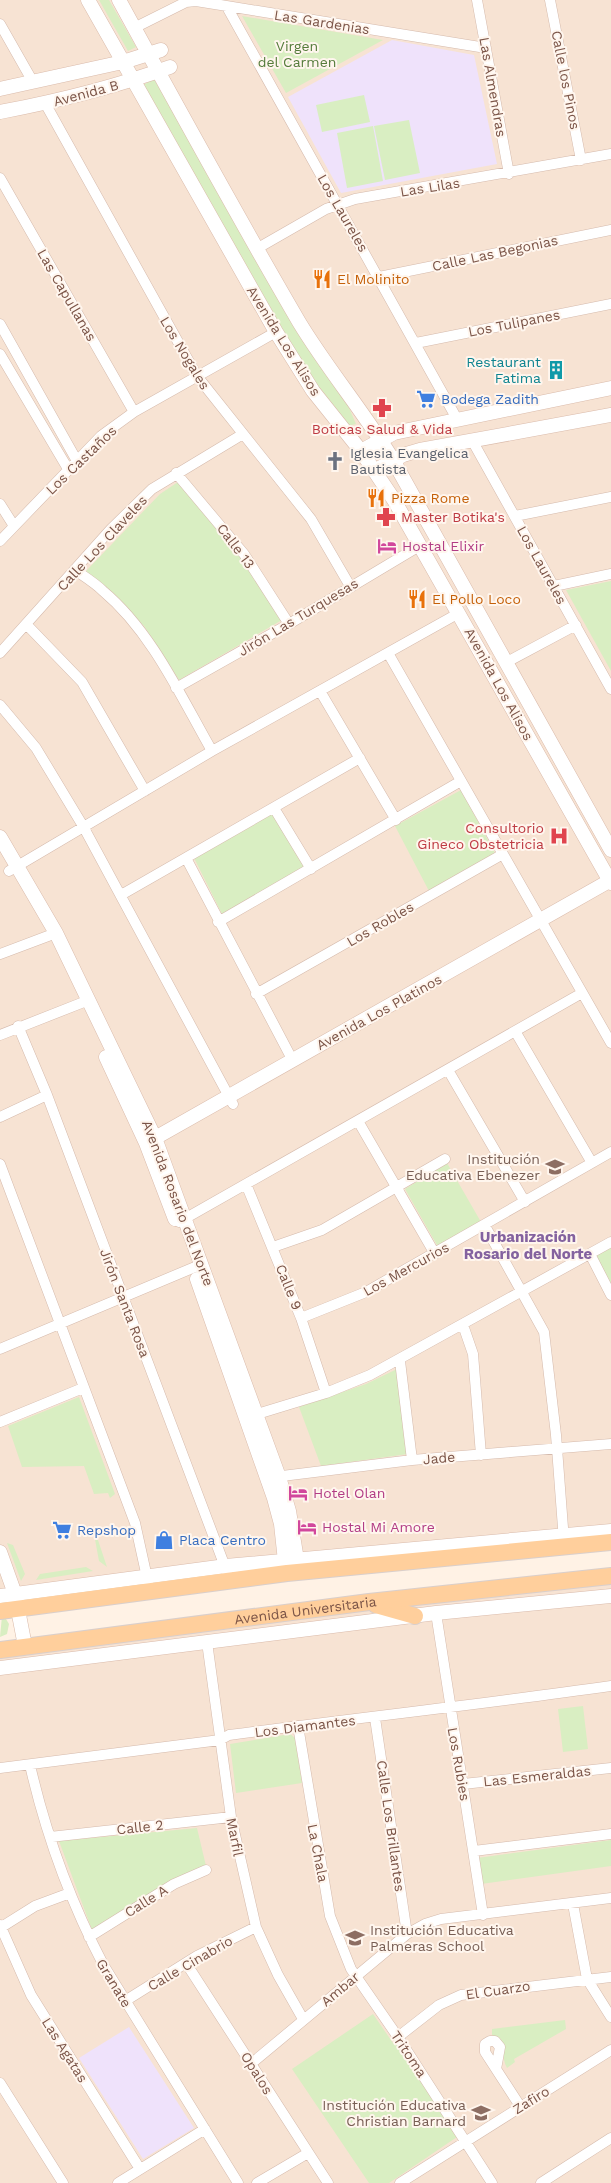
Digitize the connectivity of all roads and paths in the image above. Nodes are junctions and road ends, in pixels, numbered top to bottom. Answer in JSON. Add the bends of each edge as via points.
{"nodes":[{"id":1,"x":88,"y":0,"type":"edge"},
{"id":2,"x":119,"y":0,"type":"edge"},
{"id":3,"x":477,"y":0,"type":"edge"},
{"id":4,"x":550,"y":0,"type":"edge"},
{"id":5,"x":228,"y":7,"type":"junction"},
{"id":6,"x":0,"y":24,"type":"edge"},
{"id":7,"x":134,"y":28,"type":"junction"},
{"id":8,"x":486,"y":48,"type":"junction"},
{"id":9,"x":155,"y":52,"type":"junction"},
{"id":10,"x":123,"y":62,"type":"junction"},
{"id":11,"x":164,"y":69,"type":"junction"},
{"id":12,"x":133,"y":80,"type":"junction"},
{"id":13,"x":33,"y":82,"type":"junction"},
{"id":14,"x":0,"y":89,"type":"edge"},
{"id":15,"x":44,"y":104,"type":"junction"},
{"id":16,"x":0,"y":112,"type":"edge"},
{"id":17,"x":611,"y":154,"type":"edge"},
{"id":18,"x":581,"y":160,"type":"junction"},
{"id":19,"x":509,"y":174,"type":"junction"},
{"id":20,"x":0,"y":178,"type":"edge"},
{"id":21,"x":337,"y":204,"type":"junction"},
{"id":22,"x":611,"y":230,"type":"edge"},
{"id":23,"x":258,"y":248,"type":"junction"},
{"id":24,"x":379,"y":277,"type":"junction"},
{"id":25,"x":611,"y":304,"type":"edge"},
{"id":26,"x":0,"y":324,"type":"edge"},
{"id":27,"x":276,"y":332,"type":"junction"},
{"id":28,"x":416,"y":343,"type":"junction"},
{"id":29,"x":0,"y":354,"type":"edge"},
{"id":30,"x":197,"y":376,"type":"junction"},
{"id":31,"x":611,"y":388,"type":"edge"},
{"id":32,"x":134,"y":412,"type":"junction"},
{"id":33,"x":611,"y":415,"type":"edge"},
{"id":34,"x":457,"y":419,"type":"junction"},
{"id":35,"x":243,"y":434,"type":"junction"},
{"id":36,"x":381,"y":440,"type":"junction"},
{"id":37,"x":473,"y":442,"type":"junction"},
{"id":38,"x":361,"y":451,"type":"junction"},
{"id":39,"x":393,"y":460,"type":"junction"},
{"id":40,"x":77,"y":461,"type":"junction"},
{"id":41,"x":68,"y":469,"type":"junction"},
{"id":42,"x":374,"y":471,"type":"junction"},
{"id":43,"x":176,"y":473,"type":"junction"},
{"id":44,"x":611,"y":497,"type":"edge"},
{"id":45,"x":0,"y":504,"type":"edge"},
{"id":46,"x":515,"y":516,"type":"junction"},
{"id":47,"x":14,"y":526,"type":"junction"},
{"id":48,"x":0,"y":541,"type":"edge"},
{"id":49,"x":421,"y":546,"type":"junction"},
{"id":50,"x":75,"y":570,"type":"junction"},
{"id":51,"x":611,"y":574,"type":"edge"},
{"id":52,"x":350,"y":586,"type":"junction"},
{"id":53,"x":554,"y":586,"type":"junction"},
{"id":54,"x":459,"y":613,"type":"junction"},
{"id":55,"x":26,"y":624,"type":"junction"},
{"id":56,"x":289,"y":624,"type":"junction"},
{"id":57,"x":576,"y":625,"type":"junction"},
{"id":58,"x":0,"y":653,"type":"edge"},
{"id":59,"x":388,"y":653,"type":"junction"},
{"id":60,"x":506,"y":662,"type":"junction"},
{"id":61,"x":176,"y":688,"type":"junction"},
{"id":62,"x":611,"y":689,"type":"edge"},
{"id":63,"x":320,"y":691,"type":"junction"},
{"id":64,"x":0,"y":705,"type":"edge"},
{"id":65,"x":532,"y":712,"type":"junction"},
{"id":66,"x":518,"y":719,"type":"junction"},
{"id":67,"x":212,"y":752,"type":"junction"},
{"id":68,"x":360,"y":758,"type":"junction"},
{"id":69,"x":461,"y":781,"type":"junction"},
{"id":70,"x":145,"y":791,"type":"junction"},
{"id":71,"x":274,"y":808,"type":"junction"},
{"id":72,"x":396,"y":820,"type":"junction"},
{"id":73,"x":83,"y":826,"type":"junction"},
{"id":74,"x":0,"y":837,"type":"edge"},
{"id":75,"x":611,"y":850,"type":"edge"},
{"id":76,"x":503,"y":854,"type":"junction"},
{"id":77,"x":0,"y":855,"type":"edge"},
{"id":78,"x":186,"y":858,"type":"junction"},
{"id":79,"x":13,"y":868,"type":"junction"},
{"id":80,"x":311,"y":869,"type":"junction"},
{"id":81,"x":611,"y":884,"type":"edge"},
{"id":82,"x":121,"y":895,"type":"junction"},
{"id":83,"x":218,"y":922,"type":"junction"},
{"id":84,"x":543,"y":925,"type":"junction"},
{"id":85,"x":52,"y":936,"type":"junction"},
{"id":86,"x":0,"y":954,"type":"edge"},
{"id":87,"x":582,"y":993,"type":"junction"},
{"id":88,"x":256,"y":994,"type":"junction"},
{"id":89,"x":85,"y":1002,"type":"junction"},
{"id":90,"x":18,"y":1026,"type":"junction"},
{"id":91,"x":515,"y":1031,"type":"junction"},
{"id":92,"x":0,"y":1035,"type":"edge"},
{"id":93,"x":611,"y":1043,"type":"edge"},
{"id":94,"x":293,"y":1061,"type":"junction"},
{"id":95,"x":448,"y":1070,"type":"junction"},
{"id":96,"x":47,"y":1096,"type":"junction"},
{"id":97,"x":231,"y":1100,"type":"junction"},
{"id":98,"x":0,"y":1117,"type":"edge"},
{"id":99,"x":358,"y":1120,"type":"junction"},
{"id":100,"x":152,"y":1145,"type":"junction"},
{"id":101,"x":611,"y":1152,"type":"edge"},
{"id":102,"x":445,"y":1159,"type":"dead end"},
{"id":103,"x":592,"y":1163,"type":"junction"},
{"id":104,"x":0,"y":1164,"type":"edge"},
{"id":105,"x":246,"y":1184,"type":"junction"},
{"id":106,"x":398,"y":1187,"type":"junction"},
{"id":107,"x":524,"y":1202,"type":"junction"},
{"id":108,"x":181,"y":1221,"type":"junction"},
{"id":109,"x":485,"y":1226,"type":"junction"},
{"id":110,"x":611,"y":1242,"type":"edge"},
{"id":111,"x":273,"y":1248,"type":"junction"},
{"id":112,"x":435,"y":1254,"type":"junction"},
{"id":113,"x":590,"y":1254,"type":"junction"},
{"id":114,"x":197,"y":1266,"type":"junction"},
{"id":115,"x":521,"y":1290,"type":"junction"},
{"id":116,"x":611,"y":1295,"type":"edge"},
{"id":117,"x":124,"y":1299,"type":"junction"},
{"id":118,"x":302,"y":1318,"type":"junction"},
{"id":119,"x":60,"y":1325,"type":"junction"},
{"id":120,"x":463,"y":1325,"type":"junction"},
{"id":121,"x":0,"y":1349,"type":"edge"},
{"id":122,"x":400,"y":1361,"type":"junction"},
{"id":123,"x":83,"y":1388,"type":"junction"},
{"id":124,"x":326,"y":1393,"type":"junction"},
{"id":125,"x":252,"y":1416,"type":"junction"},
{"id":126,"x":0,"y":1422,"type":"edge"},
{"id":127,"x":611,"y":1444,"type":"edge"},
{"id":128,"x":557,"y":1448,"type":"junction"},
{"id":129,"x":481,"y":1455,"type":"junction"},
{"id":130,"x":412,"y":1460,"type":"junction"},
{"id":131,"x":274,"y":1477,"type":"junction"},
{"id":132,"x":611,"y":1531,"type":"edge"},
{"id":133,"x":564,"y":1540,"type":"junction"},
{"id":134,"x":611,"y":1542,"type":"edge"},
{"id":135,"x":0,"y":1552,"type":"edge"},
{"id":136,"x":291,"y":1561,"type":"junction"},
{"id":137,"x":227,"y":1573,"type":"junction"},
{"id":138,"x":611,"y":1576,"type":"edge"},
{"id":139,"x":148,"y":1583,"type":"junction"},
{"id":140,"x":0,"y":1596,"type":"edge"},
{"id":141,"x":611,"y":1596,"type":"edge"},
{"id":142,"x":17,"y":1601,"type":"junction"},
{"id":143,"x":369,"y":1602,"type":"junction"},
{"id":144,"x":0,"y":1611,"type":"edge"},
{"id":145,"x":436,"y":1613,"type":"junction"},
{"id":146,"x":415,"y":1616,"type":"junction"},
{"id":147,"x":207,"y":1642,"type":"junction"},
{"id":148,"x":25,"y":1646,"type":"junction"},
{"id":149,"x":0,"y":1650,"type":"edge"},
{"id":150,"x":0,"y":1668,"type":"edge"},
{"id":151,"x":611,"y":1686,"type":"edge"},
{"id":152,"x":450,"y":1708,"type":"junction"},
{"id":153,"x":375,"y":1718,"type":"junction"},
{"id":154,"x":298,"y":1726,"type":"junction"},
{"id":155,"x":220,"y":1740,"type":"junction"},
{"id":156,"x":30,"y":1765,"type":"junction"},
{"id":157,"x":0,"y":1768,"type":"edge"},
{"id":158,"x":611,"y":1768,"type":"edge"},
{"id":159,"x":463,"y":1784,"type":"junction"},
{"id":160,"x":231,"y":1817,"type":"junction"},
{"id":161,"x":611,"y":1834,"type":"edge"},
{"id":162,"x":50,"y":1836,"type":"junction"},
{"id":163,"x":474,"y":1851,"type":"junction"},
{"id":164,"x":206,"y":1870,"type":"dead end"},
{"id":165,"x":70,"y":1893,"type":"junction"},
{"id":166,"x":611,"y":1898,"type":"edge"},
{"id":167,"x":573,"y":1904,"type":"junction"},
{"id":168,"x":483,"y":1915,"type":"junction"},
{"id":169,"x":0,"y":1927,"type":"edge"},
{"id":170,"x":256,"y":1927,"type":"junction"},
{"id":171,"x":407,"y":1934,"type":"junction"},
{"id":172,"x":88,"y":1937,"type":"junction"},
{"id":173,"x":186,"y":1963,"type":"junction"},
{"id":174,"x":355,"y":1976,"type":"junction"},
{"id":175,"x":611,"y":1977,"type":"edge"},
{"id":176,"x":587,"y":1979,"type":"junction"},
{"id":177,"x":125,"y":2001,"type":"junction"},
{"id":178,"x":611,"y":2017,"type":"edge"},
{"id":179,"x":303,"y":2020,"type":"junction"},
{"id":180,"x":398,"y":2037,"type":"junction"},
{"id":181,"x":611,"y":2050,"type":"edge"},
{"id":182,"x":252,"y":2064,"type":"junction"},
{"id":183,"x":496,"y":2069,"type":"dead end"},
{"id":184,"x":0,"y":2083,"type":"edge"},
{"id":185,"x":520,"y":2106,"type":"junction"},
{"id":186,"x":205,"y":2129,"type":"junction"},
{"id":187,"x":611,"y":2138,"type":"edge"},
{"id":188,"x":466,"y":2140,"type":"junction"},
{"id":189,"x":308,"y":2153,"type":"junction"},
{"id":190,"x":140,"y":2169,"type":"junction"},
{"id":191,"x":63,"y":2183,"type":"edge"},
{"id":192,"x":118,"y":2183,"type":"edge"},
{"id":193,"x":238,"y":2183,"type":"edge"},
{"id":194,"x":257,"y":2183,"type":"edge"},
{"id":195,"x":328,"y":2183,"type":"edge"},
{"id":196,"x":400,"y":2183,"type":"edge"},
{"id":197,"x":492,"y":2183,"type":"edge"},
{"id":198,"x":541,"y":2183,"type":"edge"}],
"edges":[{"from":1,"to":10,"type":"street","name":"Avenida Los Alisos"},
{"from":2,"to":7,"type":"street","name":"Avenida Los Alisos"},
{"from":3,"to":8,"type":"street","name":"Las Almendras"},
{"from":4,"to":18,"type":"street","name":"Calle los Pinos"},
{"from":5,"to":7,"type":"street","name":"Las Gardenias","via":[[208,2],[186,2]]},
{"from":5,"to":8,"type":"street","name":"Las Gardenias"},
{"from":5,"to":21,"type":"street","name":"Los Laureles"},
{"from":6,"to":13,"type":"street"},
{"from":7,"to":9,"type":"street","name":"Avenida Los Alisos"},
{"from":8,"to":19,"type":"street","name":"Las Almendras"},
{"from":9,"to":10,"type":"street","name":"Avenida B"},
{"from":9,"to":11,"type":"street","name":"Avenida Los Alisos"},
{"from":10,"to":12,"type":"street","name":"Avenida Los Alisos"},
{"from":10,"to":13,"type":"street","name":"Avenida B"},
{"from":11,"to":12,"type":"street","name":"Avenida B"},
{"from":11,"to":23,"type":"street","name":"Avenida Los Alisos"},
{"from":12,"to":15,"type":"street","name":"Avenida B"},
{"from":12,"to":27,"type":"street","name":"Avenida Los Alisos"},
{"from":13,"to":14,"type":"street","name":"Avenida B"},
{"from":15,"to":16,"type":"street","name":"Avenida B"},
{"from":15,"to":30,"type":"street","name":"Los Nogales"},
{"from":17,"to":18,"type":"street","name":"Las Lilas"},
{"from":18,"to":19,"type":"street","name":"Las Lilas"},
{"from":19,"to":21,"type":"street","name":"Las Lilas"},
{"from":20,"to":32,"type":"street","name":"Las Capullanas"},
{"from":21,"to":23,"type":"street","name":"Las Lilas"},
{"from":21,"to":24,"type":"street","name":"Los Laureles"},
{"from":22,"to":24,"type":"street","name":"Calle Las Begonias"},
{"from":23,"to":36,"type":"street","name":"Avenida Los Alisos","via":[[338,383]]},
{"from":24,"to":28,"type":"street","name":"Los Laureles"},
{"from":25,"to":28,"type":"street","name":"Los Tulipanes"},
{"from":26,"to":40,"type":"street"},
{"from":27,"to":30,"type":"street","name":"Los Castaños"},
{"from":27,"to":38,"type":"street","name":"Avenida Los Alisos","via":[[313,391]]},
{"from":28,"to":34,"type":"street","name":"Los Laureles"},
{"from":29,"to":41,"type":"street"},
{"from":30,"to":32,"type":"street","name":"Los Castaños"},
{"from":30,"to":35,"type":"street","name":"Los Nogales"},
{"from":31,"to":34,"type":"street"},
{"from":32,"to":40,"type":"street","name":"Los Castaños","via":[[101,436]]},
{"from":33,"to":37,"type":"street"},
{"from":34,"to":36,"type":"street","via":[[394,433]]},
{"from":35,"to":43,"type":"street","name":"Calle Los Claveles"},
{"from":35,"to":52,"type":"street","name":"Los Nogales","via":[[311,519]]},
{"from":36,"to":38,"type":"street"},
{"from":36,"to":39,"type":"street","name":"Avenida Los Alisos"},
{"from":37,"to":39,"type":"street","via":[[420,450]]},
{"from":37,"to":46,"type":"street","name":"Los Laureles"},
{"from":38,"to":42,"type":"street","name":"Avenida Los Alisos"},
{"from":39,"to":42,"type":"street"},
{"from":39,"to":60,"type":"street","name":"Avenida Los Alisos"},
{"from":40,"to":41,"type":"street","name":"Los Castaños"},
{"from":41,"to":47,"type":"street","name":"Los Castaños"},
{"from":42,"to":49,"type":"street","name":"Avenida Los Alisos"},
{"from":43,"to":50,"type":"street","name":"Calle Los Claveles","via":[[152,489]]},
{"from":43,"to":56,"type":"street","name":"Calle 13","via":[[244,554]]},
{"from":44,"to":46,"type":"street"},
{"from":45,"to":47,"type":"street"},
{"from":46,"to":53,"type":"street","name":"Los Laureles"},
{"from":47,"to":48,"type":"street","name":"Los Castaños"},
{"from":49,"to":52,"type":"street","name":"Jirón Las Turquesas"},
{"from":49,"to":54,"type":"street","name":"Avenida Los Alisos"},
{"from":50,"to":55,"type":"street","name":"Calle Los Claveles"},
{"from":50,"to":61,"type":"street","via":[[104,591],[131,621]]},
{"from":51,"to":53,"type":"street"},
{"from":52,"to":56,"type":"street","name":"Jirón Las Turquesas"},
{"from":53,"to":57,"type":"street","name":"Los Laureles"},
{"from":54,"to":59,"type":"street"},
{"from":54,"to":66,"type":"street","name":"Avenida Los Alisos"},
{"from":55,"to":58,"type":"street","name":"Calle Los Claveles"},
{"from":55,"to":70,"type":"street","via":[[82,682]]},
{"from":56,"to":61,"type":"street","name":"Jirón Las Turquesas"},
{"from":57,"to":60,"type":"street"},
{"from":57,"to":62,"type":"street","name":"Los Laureles"},
{"from":59,"to":63,"type":"street"},
{"from":59,"to":69,"type":"street"},
{"from":60,"to":65,"type":"street","name":"Avenida Los Alisos"},
{"from":61,"to":67,"type":"street"},
{"from":63,"to":67,"type":"street"},
{"from":63,"to":68,"type":"street"},
{"from":64,"to":73,"type":"street","via":[[36,748]]},
{"from":65,"to":66,"type":"street"},
{"from":65,"to":75,"type":"street","name":"Avenida Los Alisos"},
{"from":66,"to":81,"type":"street","name":"Avenida Los Alisos"},
{"from":67,"to":70,"type":"street"},
{"from":68,"to":71,"type":"street"},
{"from":68,"to":72,"type":"street"},
{"from":69,"to":72,"type":"street"},
{"from":69,"to":76,"type":"street"},
{"from":70,"to":73,"type":"street"},
{"from":71,"to":78,"type":"street"},
{"from":71,"to":80,"type":"street"},
{"from":72,"to":80,"type":"street"},
{"from":73,"to":79,"type":"street"},
{"from":73,"to":82,"type":"street"},
{"from":74,"to":79,"type":"street","name":"Avenida Rosario del Norte"},
{"from":76,"to":84,"type":"street"},
{"from":76,"to":88,"type":"street","name":"Los Robles"},
{"from":77,"to":79,"type":"street","name":"Avenida Rosario del Norte"},
{"from":78,"to":82,"type":"street"},
{"from":78,"to":83,"type":"street"},
{"from":79,"to":85,"type":"street","name":"Avenida Rosario del Norte"},
{"from":80,"to":83,"type":"street"},
{"from":81,"to":84,"type":"street","name":"Avenida Los Platinos"},
{"from":82,"to":97,"type":"street"},
{"from":83,"to":88,"type":"street"},
{"from":84,"to":87,"type":"street"},
{"from":84,"to":94,"type":"street","name":"Avenida Los Platinos"},
{"from":84,"to":97,"type":"street","name":"Avenida Los Platinos"},
{"from":85,"to":86,"type":"street"},
{"from":85,"to":89,"type":"street","name":"Avenida Rosario del Norte"},
{"from":87,"to":91,"type":"street"},
{"from":87,"to":93,"type":"street"},
{"from":88,"to":94,"type":"street"},
{"from":89,"to":90,"type":"street"},
{"from":89,"to":100,"type":"street","name":"Avenida Rosario del Norte"},
{"from":90,"to":92,"type":"street"},
{"from":90,"to":96,"type":"street","name":"Jirón Santa Rosa"},
{"from":91,"to":95,"type":"street"},
{"from":91,"to":103,"type":"street"},
{"from":94,"to":97,"type":"street","name":"Avenida Los Platinos"},
{"from":95,"to":99,"type":"street"},
{"from":95,"to":107,"type":"street"},
{"from":96,"to":98,"type":"street"},
{"from":96,"to":117,"type":"street","name":"Jirón Santa Rosa"},
{"from":97,"to":100,"type":"street","name":"Avenida Los Platinos"},
{"from":99,"to":105,"type":"street"},
{"from":99,"to":106,"type":"street"},
{"from":100,"to":108,"type":"street","name":"Avenida Rosario del Norte"},
{"from":101,"to":103,"type":"street","name":"Los Mercurios"},
{"from":102,"to":106,"type":"street"},
{"from":103,"to":107,"type":"street","name":"Los Mercurios"},
{"from":104,"to":119,"type":"street"},
{"from":105,"to":108,"type":"street"},
{"from":105,"to":111,"type":"street","name":"Calle 9"},
{"from":106,"to":111,"type":"street","via":[[322,1230]]},
{"from":106,"to":112,"type":"street"},
{"from":107,"to":109,"type":"street","name":"Los Mercurios"},
{"from":108,"to":114,"type":"street","name":"Avenida Rosario del Norte"},
{"from":109,"to":112,"type":"street","name":"Los Mercurios"},
{"from":109,"to":115,"type":"street"},
{"from":110,"to":113,"type":"street"},
{"from":111,"to":118,"type":"street","name":"Calle 9"},
{"from":112,"to":118,"type":"street","name":"Los Mercurios","via":[[366,1292]]},
{"from":113,"to":115,"type":"street"},
{"from":113,"to":116,"type":"street"},
{"from":114,"to":117,"type":"street"},
{"from":114,"to":125,"type":"street","name":"Avenida Rosario del Norte"},
{"from":115,"to":120,"type":"street"},
{"from":115,"to":128,"type":"street","via":[[544,1332]]},
{"from":117,"to":119,"type":"street"},
{"from":117,"to":137,"type":"street","name":"Jirón Santa Rosa"},
{"from":118,"to":124,"type":"street","name":"Calle 9"},
{"from":119,"to":121,"type":"street"},
{"from":119,"to":123,"type":"street"},
{"from":120,"to":122,"type":"street"},
{"from":120,"to":129,"type":"street","via":[[473,1354]]},
{"from":122,"to":124,"type":"street"},
{"from":122,"to":130,"type":"street"},
{"from":123,"to":126,"type":"street"},
{"from":123,"to":139,"type":"street","via":[[135,1524]]},
{"from":124,"to":125,"type":"street"},
{"from":125,"to":131,"type":"street","name":"Avenida Rosario del Norte"},
{"from":127,"to":128,"type":"street","name":"Jade"},
{"from":128,"to":129,"type":"street","name":"Jade"},
{"from":128,"to":133,"type":"street"},
{"from":129,"to":130,"type":"street","name":"Jade"},
{"from":130,"to":131,"type":"street","name":"Jade"},
{"from":131,"to":136,"type":"street","name":"Avenida Rosario del Norte","via":[[289,1511]]},
{"from":132,"to":133,"type":"street"},
{"from":133,"to":134,"type":"main road"},
{"from":133,"to":136,"type":"street"},
{"from":133,"to":137,"type":"main road"},
{"from":135,"to":142,"type":"street"},
{"from":136,"to":137,"type":"street"},
{"from":137,"to":139,"type":"main road"},
{"from":138,"to":143,"type":"main road","name":"Avenida Universitaria"},
{"from":139,"to":142,"type":"main road"},
{"from":140,"to":142,"type":"street"},
{"from":141,"to":145,"type":"street","name":"Avenida Universitaria"},
{"from":142,"to":144,"type":"main road"},
{"from":142,"to":148,"type":"street"},
{"from":143,"to":146,"type":"main road"},
{"from":143,"to":148,"type":"main road","name":"Avenida Universitaria"},
{"from":145,"to":146,"type":"street","name":"Avenida Universitaria"},
{"from":145,"to":152,"type":"street","name":"Los Rubies"},
{"from":146,"to":147,"type":"street","name":"Avenida Universitaria"},
{"from":147,"to":150,"type":"street","name":"Avenida Universitaria"},
{"from":147,"to":155,"type":"street","name":"Marfil"},
{"from":148,"to":149,"type":"main road","name":"Avenida Universitaria"},
{"from":151,"to":152,"type":"street","name":"Los Diamantes"},
{"from":152,"to":153,"type":"street","name":"Los Diamantes"},
{"from":152,"to":159,"type":"street","name":"Los Rubies"},
{"from":153,"to":154,"type":"street","name":"Los Diamantes"},
{"from":153,"to":171,"type":"street","name":"Calle Los Brillantes"},
{"from":154,"to":155,"type":"street","name":"Los Diamantes"},
{"from":154,"to":174,"type":"street","name":"La Chala","via":[[330,1916]]},
{"from":155,"to":156,"type":"street","name":"Los Diamantes"},
{"from":155,"to":160,"type":"street","name":"Marfil"},
{"from":156,"to":157,"type":"street","name":"Los Diamantes"},
{"from":156,"to":162,"type":"street","name":"Granate"},
{"from":158,"to":159,"type":"street","name":"Las Esmeraldas"},
{"from":159,"to":163,"type":"street","name":"Los Rubies"},
{"from":160,"to":162,"type":"street","name":"Calle 2"},
{"from":160,"to":170,"type":"street","name":"Marfil"},
{"from":161,"to":163,"type":"street"},
{"from":162,"to":165,"type":"street","name":"Granate"},
{"from":163,"to":168,"type":"street","name":"Los Rubies"},
{"from":164,"to":172,"type":"street","name":"Calle A","via":[[174,1884]]},
{"from":165,"to":169,"type":"street","via":[[35,1906]]},
{"from":165,"to":172,"type":"street","name":"Granate"},
{"from":166,"to":167,"type":"street","name":"Ambar"},
{"from":167,"to":168,"type":"street","name":"Ambar"},
{"from":167,"to":176,"type":"street"},
{"from":168,"to":171,"type":"street","name":"Ambar","via":[[441,1919]]},
{"from":169,"to":190,"type":"street","name":"Las Agatas","via":[[31,1995]]},
{"from":170,"to":173,"type":"street","name":"Calle Cinabrio"},
{"from":170,"to":179,"type":"street","name":"Marfil"},
{"from":171,"to":174,"type":"street","name":"Ambar"},
{"from":172,"to":177,"type":"street","name":"Granate"},
{"from":173,"to":177,"type":"street","name":"Calle Cinabrio"},
{"from":173,"to":182,"type":"street","name":"Opalos"},
{"from":174,"to":179,"type":"street","name":"Ambar"},
{"from":174,"to":180,"type":"street","name":"Tritoma"},
{"from":175,"to":176,"type":"street","name":"El Cuarzo"},
{"from":176,"to":178,"type":"street"},
{"from":176,"to":180,"type":"street","name":"El Cuarzo","via":[[461,1995],[439,2005]]},
{"from":177,"to":186,"type":"street","name":"Granate"},
{"from":179,"to":182,"type":"street","name":"Ambar"},
{"from":180,"to":188,"type":"street","name":"Tritoma"},
{"from":181,"to":185,"type":"street","name":"Zafiro"},
{"from":182,"to":189,"type":"street","name":"Opalos"},
{"from":183,"to":185,"type":"street"},
{"from":184,"to":191,"type":"street"},
{"from":185,"to":188,"type":"street","name":"Zafiro"},
{"from":186,"to":190,"type":"street"},
{"from":186,"to":193,"type":"street","name":"Granate"},
{"from":187,"to":198,"type":"street"},
{"from":188,"to":196,"type":"street","name":"Zafiro"},
{"from":188,"to":197,"type":"street","name":"Tritoma"},
{"from":189,"to":194,"type":"street"},
{"from":189,"to":195,"type":"street","name":"Opalos"},
{"from":190,"to":192,"type":"street"}]}
